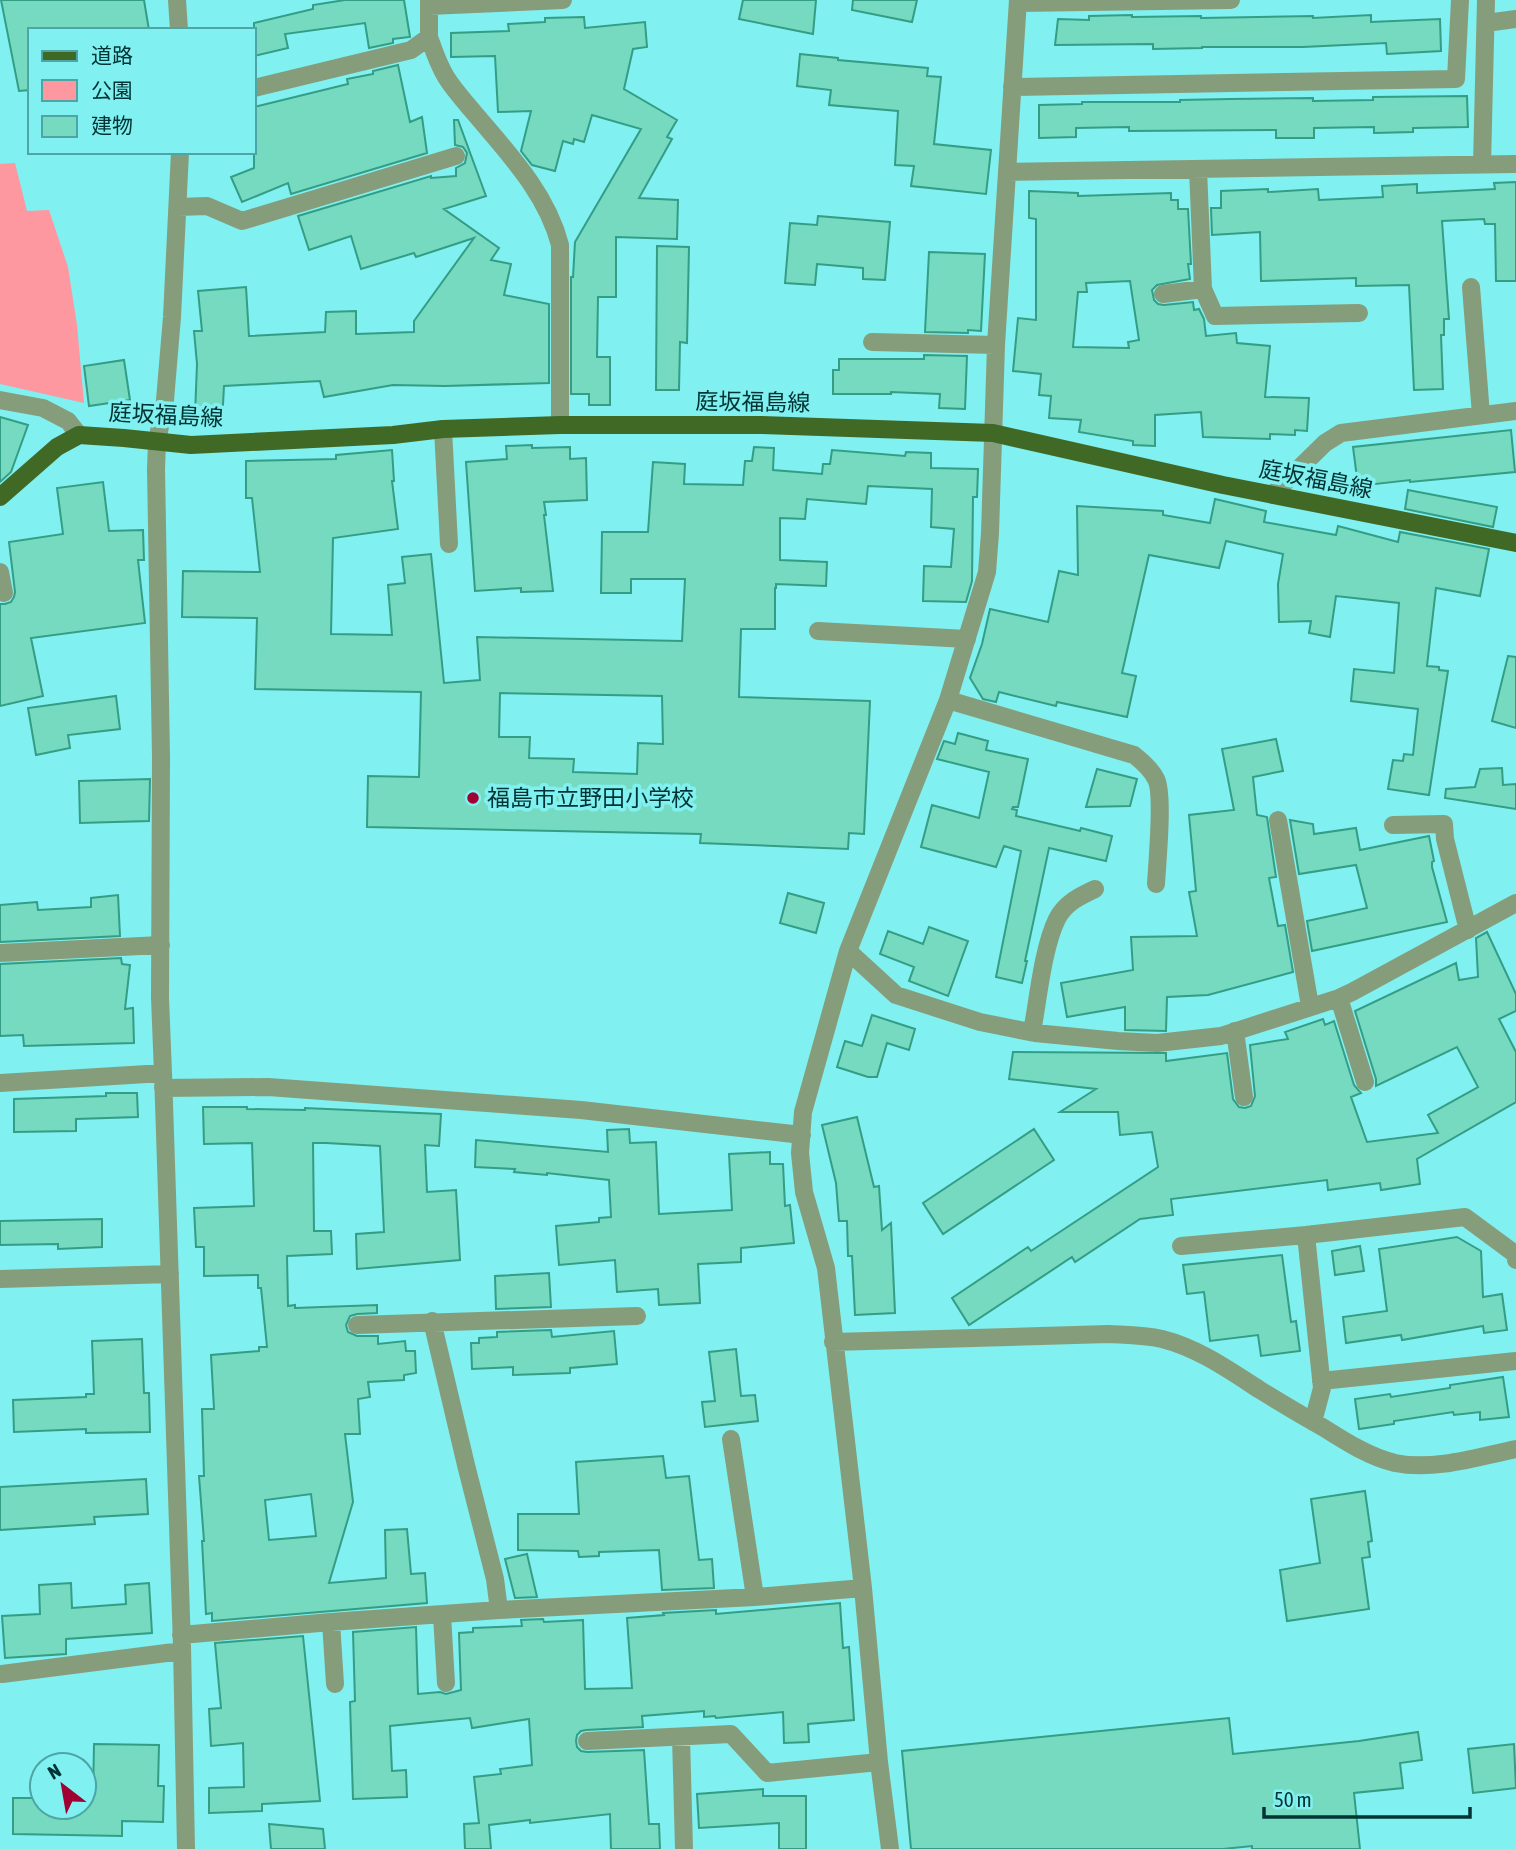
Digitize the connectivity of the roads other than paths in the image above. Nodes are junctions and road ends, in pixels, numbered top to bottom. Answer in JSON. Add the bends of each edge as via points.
{"nodes":[{"id":1,"x":177,"y":0,"type":"edge"},
{"id":2,"x":563,"y":0,"type":"edge"},
{"id":3,"x":1231,"y":0,"type":"edge"},
{"id":4,"x":1460,"y":0,"type":"edge"},
{"id":5,"x":1486,"y":0,"type":"edge"},
{"id":6,"x":1018,"y":1,"type":"edge"},
{"id":7,"x":429,"y":3,"type":"edge"},
{"id":8,"x":1516,"y":19,"type":"edge"},
{"id":9,"x":1486,"y":23,"type":"junction"},
{"id":10,"x":179,"y":28,"type":"edge"},
{"id":11,"x":429,"y":37,"type":"junction"},
{"id":12,"x":1012,"y":87,"type":"junction"},
{"id":13,"x":256,"y":88,"type":"edge"},
{"id":14,"x":180,"y":154,"type":"edge"},
{"id":15,"x":456,"y":156,"type":"dead end"},
{"id":16,"x":1482,"y":164,"type":"junction"},
{"id":17,"x":1516,"y":164,"type":"edge"},
{"id":18,"x":1198,"y":169,"type":"junction"},
{"id":19,"x":1007,"y":172,"type":"junction"},
{"id":20,"x":178,"y":207,"type":"junction"},
{"id":21,"x":1471,"y":287,"type":"dead end"},
{"id":22,"x":1203,"y":289,"type":"junction"},
{"id":23,"x":1163,"y":294,"type":"dead end"},
{"id":24,"x":1359,"y":313,"type":"dead end"},
{"id":25,"x":872,"y":342,"type":"dead end"},
{"id":26,"x":996,"y":345,"type":"junction"},
{"id":27,"x":0,"y":400,"type":"edge"},
{"id":28,"x":1516,"y":411,"type":"edge"},
{"id":29,"x":1480,"y":415,"type":"junction"},
{"id":30,"x":560,"y":425,"type":"junction"},
{"id":31,"x":443,"y":429,"type":"junction"},
{"id":32,"x":993,"y":433,"type":"junction"},
{"id":33,"x":79,"y":435,"type":"junction"},
{"id":34,"x":157,"y":442,"type":"junction"},
{"id":35,"x":1272,"y":495,"type":"junction"},
{"id":36,"x":0,"y":497,"type":"edge"},
{"id":37,"x":1516,"y":542,"type":"edge"},
{"id":38,"x":449,"y":544,"type":"dead end"},
{"id":39,"x":0,"y":572,"type":"edge"},
{"id":40,"x":4,"y":593,"type":"dead end"},
{"id":41,"x":818,"y":631,"type":"dead end"},
{"id":42,"x":967,"y":639,"type":"junction"},
{"id":43,"x":948,"y":700,"type":"junction"},
{"id":44,"x":1278,"y":820,"type":"dead end"},
{"id":45,"x":1393,"y":825,"type":"dead end"},
{"id":46,"x":1156,"y":884,"type":"dead end"},
{"id":47,"x":1095,"y":889,"type":"dead end"},
{"id":48,"x":1516,"y":902,"type":"edge"},
{"id":49,"x":1468,"y":930,"type":"junction"},
{"id":50,"x":161,"y":945,"type":"junction"},
{"id":51,"x":848,"y":951,"type":"junction"},
{"id":52,"x":0,"y":953,"type":"edge"},
{"id":53,"x":1339,"y":998,"type":"junction"},
{"id":54,"x":1310,"y":1006,"type":"junction"},
{"id":55,"x":1235,"y":1031,"type":"junction"},
{"id":56,"x":1032,"y":1032,"type":"junction"},
{"id":57,"x":163,"y":1080,"type":"junction"},
{"id":58,"x":1365,"y":1082,"type":"dead end"},
{"id":59,"x":0,"y":1083,"type":"edge"},
{"id":60,"x":1244,"y":1097,"type":"dead end"},
{"id":61,"x":802,"y":1135,"type":"junction"},
{"id":62,"x":1306,"y":1235,"type":"junction"},
{"id":63,"x":1181,"y":1246,"type":"dead end"},
{"id":64,"x":1516,"y":1260,"type":"edge"},
{"id":65,"x":170,"y":1274,"type":"junction"},
{"id":66,"x":0,"y":1279,"type":"edge"},
{"id":67,"x":636,"y":1316,"type":"dead end"},
{"id":68,"x":432,"y":1321,"type":"junction"},
{"id":69,"x":357,"y":1325,"type":"dead end"},
{"id":70,"x":833,"y":1342,"type":"junction"},
{"id":71,"x":1516,"y":1362,"type":"edge"},
{"id":72,"x":1321,"y":1381,"type":"junction"},
{"id":73,"x":1313,"y":1422,"type":"junction"},
{"id":74,"x":731,"y":1438,"type":"dead end"},
{"id":75,"x":1516,"y":1449,"type":"edge"},
{"id":76,"x":863,"y":1588,"type":"junction"},
{"id":77,"x":755,"y":1597,"type":"junction"},
{"id":78,"x":499,"y":1610,"type":"junction"},
{"id":79,"x":442,"y":1615,"type":"junction"},
{"id":80,"x":331,"y":1622,"type":"junction"},
{"id":81,"x":181,"y":1643,"type":"junction"},
{"id":82,"x":2,"y":1674,"type":"dead end"},
{"id":83,"x":446,"y":1683,"type":"dead end"},
{"id":84,"x":335,"y":1684,"type":"dead end"},
{"id":85,"x":681,"y":1737,"type":"junction"},
{"id":86,"x":587,"y":1741,"type":"dead end"},
{"id":87,"x":879,"y":1762,"type":"junction"},
{"id":88,"x":186,"y":1849,"type":"edge"},
{"id":89,"x":684,"y":1849,"type":"edge"},
{"id":90,"x":890,"y":1849,"type":"edge"}],
"edges":[{"from":1,"to":10,"type":"street"},
{"from":2,"to":7,"type":"street"},
{"from":3,"to":6,"type":"street"},
{"from":4,"to":12,"type":"street","via":[[1456,79]]},
{"from":5,"to":9,"type":"street"},
{"from":6,"to":12,"type":"street"},
{"from":7,"to":11,"type":"street"},
{"from":8,"to":9,"type":"street"},
{"from":9,"to":16,"type":"street"},
{"from":11,"to":13,"type":"street","via":[[411,50]]},
{"from":11,"to":30,"type":"street","via":[[447,80],[504,148],[555,225],[560,245]]},
{"from":12,"to":19,"type":"street"},
{"from":14,"to":20,"type":"street"},
{"from":15,"to":20,"type":"street","via":[[242,221],[207,206]]},
{"from":16,"to":17,"type":"street"},
{"from":16,"to":18,"type":"street"},
{"from":18,"to":19,"type":"street"},
{"from":18,"to":22,"type":"street"},
{"from":19,"to":26,"type":"street"},
{"from":20,"to":34,"type":"street","via":[[165,400]]},
{"from":21,"to":29,"type":"street"},
{"from":22,"to":23,"type":"street"},
{"from":22,"to":24,"type":"street","via":[[1215,316]]},
{"from":25,"to":26,"type":"street"},
{"from":26,"to":32,"type":"street"},
{"from":27,"to":33,"type":"street","via":[[43,408],[68,421]]},
{"from":28,"to":29,"type":"street"},
{"from":29,"to":35,"type":"street","via":[[1340,433]]},
{"from":30,"to":31,"type":"main road","name":"庭坂福島線"},
{"from":30,"to":32,"type":"main road","name":"庭坂福島線","via":[[761,425]]},
{"from":31,"to":34,"type":"main road","name":"庭坂福島線","via":[[191,445]]},
{"from":31,"to":38,"type":"street"},
{"from":32,"to":35,"type":"main road","name":"庭坂福島線"},
{"from":32,"to":42,"type":"street","via":[[987,572]]},
{"from":33,"to":34,"type":"main road","name":"庭坂福島線"},
{"from":33,"to":36,"type":"main road","name":"庭坂福島線","via":[[57,447]]},
{"from":34,"to":50,"type":"street"},
{"from":35,"to":37,"type":"main road","name":"庭坂福島線"},
{"from":39,"to":40,"type":"street"},
{"from":41,"to":42,"type":"street"},
{"from":42,"to":43,"type":"street"},
{"from":43,"to":46,"type":"street","via":[[1134,755],[1148,766],[1158,782]]},
{"from":43,"to":51,"type":"street"},
{"from":44,"to":54,"type":"street"},
{"from":45,"to":49,"type":"street","via":[[1444,824]]},
{"from":47,"to":56,"type":"street","via":[[1074,899],[1057,917]]},
{"from":48,"to":49,"type":"street"},
{"from":49,"to":53,"type":"street"},
{"from":50,"to":52,"type":"street"},
{"from":50,"to":57,"type":"street"},
{"from":51,"to":56,"type":"street","via":[[896,995],[980,1022]]},
{"from":51,"to":61,"type":"street","via":[[803,1112]]},
{"from":53,"to":54,"type":"street"},
{"from":53,"to":58,"type":"street"},
{"from":54,"to":55,"type":"street"},
{"from":55,"to":56,"type":"street","via":[[1157,1044]]},
{"from":55,"to":60,"type":"street"},
{"from":57,"to":59,"type":"street"},
{"from":57,"to":61,"type":"street","via":[[581,1110]]},
{"from":57,"to":65,"type":"street"},
{"from":61,"to":70,"type":"street","via":[[804,1192],[826,1268]]},
{"from":62,"to":63,"type":"street"},
{"from":62,"to":64,"type":"street","via":[[1465,1217],[1515,1254]]},
{"from":62,"to":72,"type":"street"},
{"from":65,"to":66,"type":"street"},
{"from":65,"to":81,"type":"street"},
{"from":67,"to":68,"type":"street"},
{"from":68,"to":69,"type":"street"},
{"from":68,"to":78,"type":"street"},
{"from":70,"to":73,"type":"street","via":[[1109,1334],[1162,1339],[1217,1361]]},
{"from":70,"to":76,"type":"street"},
{"from":71,"to":72,"type":"street"},
{"from":72,"to":73,"type":"street"},
{"from":73,"to":75,"type":"street","via":[[1375,1457],[1396,1463],[1438,1464]]},
{"from":74,"to":77,"type":"street"},
{"from":76,"to":77,"type":"street"},
{"from":76,"to":87,"type":"street"},
{"from":77,"to":78,"type":"street"},
{"from":78,"to":79,"type":"street"},
{"from":79,"to":80,"type":"street"},
{"from":79,"to":83,"type":"street"},
{"from":80,"to":81,"type":"street"},
{"from":80,"to":84,"type":"street"},
{"from":81,"to":82,"type":"street"},
{"from":81,"to":88,"type":"street"},
{"from":85,"to":86,"type":"street"},
{"from":85,"to":87,"type":"street","via":[[731,1734],[767,1773]]},
{"from":85,"to":89,"type":"street"},
{"from":87,"to":90,"type":"street"}]}
